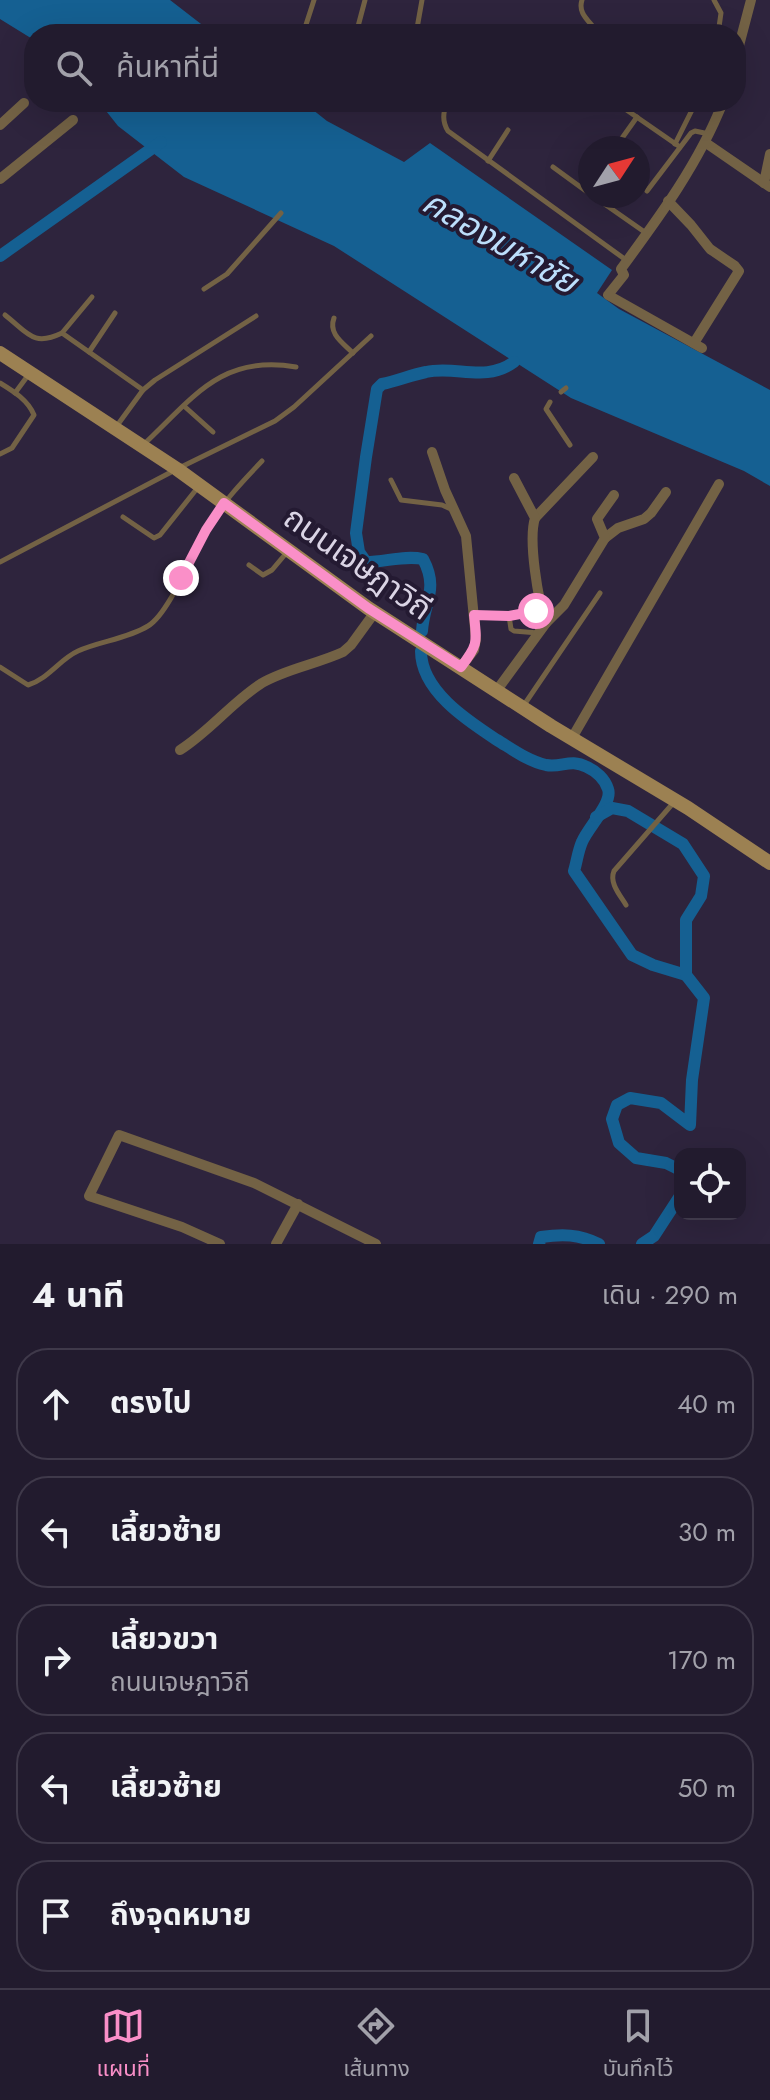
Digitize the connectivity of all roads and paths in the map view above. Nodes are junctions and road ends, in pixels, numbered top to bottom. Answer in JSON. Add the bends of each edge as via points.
{"nodes":[{"id":1,"x":314,"y":0,"type":"edge"},
{"id":2,"x":365,"y":0,"type":"edge"},
{"id":3,"x":422,"y":0,"type":"edge"},
{"id":4,"x":582,"y":0,"type":"edge"},
{"id":5,"x":714,"y":0,"type":"edge"},
{"id":6,"x":751,"y":0,"type":"edge"},
{"id":7,"x":306,"y":24,"type":"edge"},
{"id":8,"x":359,"y":24,"type":"edge"},
{"id":9,"x":418,"y":24,"type":"edge"},
{"id":10,"x":591,"y":24,"type":"edge"},
{"id":11,"x":719,"y":24,"type":"edge"},
{"id":12,"x":745,"y":24,"type":"edge"},
{"id":13,"x":24,"y":103,"type":"dead end"},
{"id":14,"x":444,"y":112,"type":"edge"},
{"id":15,"x":630,"y":112,"type":"edge"},
{"id":16,"x":692,"y":112,"type":"edge"},
{"id":17,"x":719,"y":112,"type":"edge"},
{"id":18,"x":637,"y":117,"type":"junction"},
{"id":19,"x":73,"y":120,"type":"dead end"},
{"id":20,"x":0,"y":124,"type":"edge"},
{"id":21,"x":508,"y":130,"type":"dead end"},
{"id":22,"x":624,"y":136,"type":"edge"},
{"id":23,"x":708,"y":138,"type":"junction"},
{"id":24,"x":678,"y":146,"type":"junction"},
{"id":25,"x":770,"y":154,"type":"edge"},
{"id":26,"x":488,"y":161,"type":"junction"},
{"id":27,"x":553,"y":167,"type":"dead end"},
{"id":28,"x":0,"y":179,"type":"edge"},
{"id":29,"x":578,"y":185,"type":"edge"},
{"id":30,"x":767,"y":185,"type":"edge"},
{"id":31,"x":650,"y":187,"type":"edge"},
{"id":32,"x":668,"y":201,"type":"junction"},
{"id":33,"x":610,"y":208,"type":"edge"},
{"id":34,"x":281,"y":213,"type":"dead end"},
{"id":35,"x":647,"y":234,"type":"junction"},
{"id":36,"x":627,"y":261,"type":"junction"},
{"id":37,"x":204,"y":289,"type":"dead end"},
{"id":38,"x":92,"y":297,"type":"dead end"},
{"id":39,"x":115,"y":313,"type":"dead end"},
{"id":40,"x":5,"y":315,"type":"dead end"},
{"id":41,"x":256,"y":316,"type":"dead end"},
{"id":42,"x":334,"y":318,"type":"dead end"},
{"id":43,"x":62,"y":333,"type":"junction"},
{"id":44,"x":371,"y":336,"type":"dead end"},
{"id":45,"x":89,"y":352,"type":"junction"},
{"id":46,"x":0,"y":353,"type":"edge"},
{"id":47,"x":353,"y":353,"type":"junction"},
{"id":48,"x":296,"y":367,"type":"dead end"},
{"id":49,"x":31,"y":372,"type":"junction"},
{"id":50,"x":0,"y":383,"type":"edge"},
{"id":51,"x":143,"y":390,"type":"junction"},
{"id":52,"x":15,"y":393,"type":"junction"},
{"id":53,"x":550,"y":402,"type":"dead end"},
{"id":54,"x":184,"y":406,"type":"junction"},
{"id":55,"x":116,"y":427,"type":"junction"},
{"id":56,"x":213,"y":432,"type":"dead end"},
{"id":57,"x":570,"y":445,"type":"dead end"},
{"id":58,"x":143,"y":446,"type":"junction"},
{"id":59,"x":432,"y":452,"type":"dead end"},
{"id":60,"x":0,"y":454,"type":"edge"},
{"id":61,"x":593,"y":457,"type":"dead end"},
{"id":62,"x":262,"y":461,"type":"dead end"},
{"id":63,"x":177,"y":469,"type":"junction"},
{"id":64,"x":514,"y":478,"type":"dead end"},
{"id":65,"x":391,"y":480,"type":"dead end"},
{"id":66,"x":719,"y":484,"type":"dead end"},
{"id":67,"x":200,"y":486,"type":"junction"},
{"id":68,"x":666,"y":492,"type":"dead end"},
{"id":69,"x":614,"y":495,"type":"dead end"},
{"id":70,"x":224,"y":503,"type":"junction"},
{"id":71,"x":454,"y":510,"type":"junction"},
{"id":72,"x":123,"y":517,"type":"dead end"},
{"id":73,"x":535,"y":518,"type":"junction"},
{"id":74,"x":605,"y":538,"type":"junction"},
{"id":75,"x":288,"y":551,"type":"junction"},
{"id":76,"x":0,"y":562,"type":"edge"},
{"id":77,"x":249,"y":565,"type":"dead end"},
{"id":78,"x":600,"y":593,"type":"dead end"},
{"id":79,"x":536,"y":611,"type":"dead end"},
{"id":80,"x":375,"y":612,"type":"junction"},
{"id":81,"x":474,"y":615,"type":"junction"},
{"id":82,"x":509,"y":616,"type":"junction"},
{"id":83,"x":546,"y":623,"type":"junction"},
{"id":84,"x":539,"y":633,"type":"junction"},
{"id":85,"x":0,"y":667,"type":"edge"},
{"id":86,"x":461,"y":667,"type":"junction"},
{"id":87,"x":497,"y":690,"type":"junction"},
{"id":88,"x":523,"y":707,"type":"junction"},
{"id":89,"x":572,"y":738,"type":"junction"},
{"id":90,"x":180,"y":750,"type":"dead end"},
{"id":91,"x":675,"y":800,"type":"junction"},
{"id":92,"x":770,"y":863,"type":"edge"},
{"id":93,"x":626,"y":905,"type":"dead end"},
{"id":94,"x":298,"y":1204,"type":"junction"},
{"id":95,"x":220,"y":1244,"type":"edge"},
{"id":96,"x":276,"y":1244,"type":"edge"},
{"id":97,"x":376,"y":1244,"type":"edge"}],
"edges":[{"from":1,"to":7,"type":"lane"},
{"from":2,"to":8,"type":"lane"},
{"from":3,"to":9,"type":"lane"},
{"from":4,"to":10,"type":"lane"},
{"from":5,"to":11,"type":"lane"},
{"from":6,"to":12,"type":"street"},
{"from":13,"to":20,"type":"street"},
{"from":14,"to":26,"type":"lane","via":[[448,131]]},
{"from":15,"to":18,"type":"lane"},
{"from":16,"to":24,"type":"lane"},
{"from":17,"to":23,"type":"street"},
{"from":18,"to":22,"type":"lane"},
{"from":18,"to":24,"type":"lane"},
{"from":19,"to":28,"type":"street"},
{"from":21,"to":26,"type":"lane"},
{"from":23,"to":24,"type":"lane","via":[[695,131]]},
{"from":23,"to":30,"type":"street"},
{"from":23,"to":32,"type":"street"},
{"from":24,"to":31,"type":"lane"},
{"from":25,"to":30,"type":"street"},
{"from":26,"to":36,"type":"lane"},
{"from":27,"to":29,"type":"lane"},
{"from":32,"to":35,"type":"street"},
{"from":32,"to":36,"type":"street","via":[[710,249],[739,271],[698,345],[609,296]]},
{"from":33,"to":35,"type":"lane"},
{"from":34,"to":37,"type":"lane","via":[[227,274]]},
{"from":35,"to":36,"type":"street"},
{"from":38,"to":43,"type":"lane"},
{"from":39,"to":45,"type":"lane"},
{"from":40,"to":43,"type":"lane","via":[[40,340]]},
{"from":41,"to":51,"type":"lane"},
{"from":42,"to":47,"type":"lane","via":[[334,334]]},
{"from":43,"to":45,"type":"lane"},
{"from":44,"to":47,"type":"lane"},
{"from":45,"to":51,"type":"lane"},
{"from":46,"to":49,"type":"street","name":"ถนนเจษฎาวิถี"},
{"from":47,"to":63,"type":"lane","via":[[285,415]]},
{"from":48,"to":54,"type":"lane","via":[[275,363],[230,371]]},
{"from":49,"to":52,"type":"lane"},
{"from":49,"to":55,"type":"street","name":"ถนนเจษฎาวิถี"},
{"from":50,"to":52,"type":"lane"},
{"from":51,"to":55,"type":"lane"},
{"from":52,"to":60,"type":"lane","via":[[34,415],[12,448]]},
{"from":53,"to":57,"type":"lane","via":[[546,409]]},
{"from":54,"to":56,"type":"lane"},
{"from":54,"to":58,"type":"lane"},
{"from":55,"to":58,"type":"street","name":"ถนนเจษฎาวิถี"},
{"from":58,"to":63,"type":"street","name":"ถนนเจษฎาวิถี"},
{"from":59,"to":71,"type":"street"},
{"from":61,"to":73,"type":"street"},
{"from":62,"to":70,"type":"lane"},
{"from":63,"to":67,"type":"street","name":"ถนนเจษฎาวิถี"},
{"from":63,"to":76,"type":"lane"},
{"from":64,"to":73,"type":"street"},
{"from":65,"to":71,"type":"lane","via":[[401,500]]},
{"from":66,"to":89,"type":"street"},
{"from":67,"to":70,"type":"street","name":"ถนนเจษฎาวิถี"},
{"from":67,"to":72,"type":"lane","via":[[154,538]]},
{"from":68,"to":74,"type":"street","via":[[644,519]]},
{"from":69,"to":74,"type":"street","via":[[597,519]]},
{"from":70,"to":75,"type":"street","name":"ถนนเจษฎาวิถี"},
{"from":70,"to":85,"type":"lane","via":[[149,626],[78,651],[28,685]]},
{"from":71,"to":81,"type":"street","via":[[466,536]]},
{"from":73,"to":83,"type":"street","via":[[535,561]]},
{"from":74,"to":83,"type":"street","via":[[564,605]]},
{"from":75,"to":77,"type":"lane","via":[[263,575]]},
{"from":75,"to":80,"type":"street","name":"ถนนเจษฎาวิถี"},
{"from":78,"to":88,"type":"lane"},
{"from":79,"to":82,"type":"lane"},
{"from":80,"to":86,"type":"street","name":"ถนนเจษฎาวิถี"},
{"from":80,"to":90,"type":"street","via":[[343,652],[271,678]]},
{"from":81,"to":82,"type":"lane"},
{"from":81,"to":86,"type":"street","via":[[474,650]]},
{"from":82,"to":84,"type":"lane","via":[[514,631]]},
{"from":83,"to":84,"type":"street"},
{"from":84,"to":87,"type":"street"},
{"from":86,"to":87,"type":"street","name":"ถนนเจษฎาวิถี"},
{"from":87,"to":88,"type":"street","name":"ถนนเจษฎาวิถี"},
{"from":88,"to":89,"type":"street","name":"ถนนเจษฎาวิถี"},
{"from":89,"to":91,"type":"street","name":"ถนนเจษฎาวิถี"},
{"from":91,"to":92,"type":"street","name":"ถนนเจษฎาวิถี"},
{"from":91,"to":93,"type":"lane","via":[[614,871],[614,884]]},
{"from":94,"to":95,"type":"street","via":[[119,1135],[89,1196]]},
{"from":94,"to":96,"type":"street"},
{"from":94,"to":97,"type":"street"}]}
